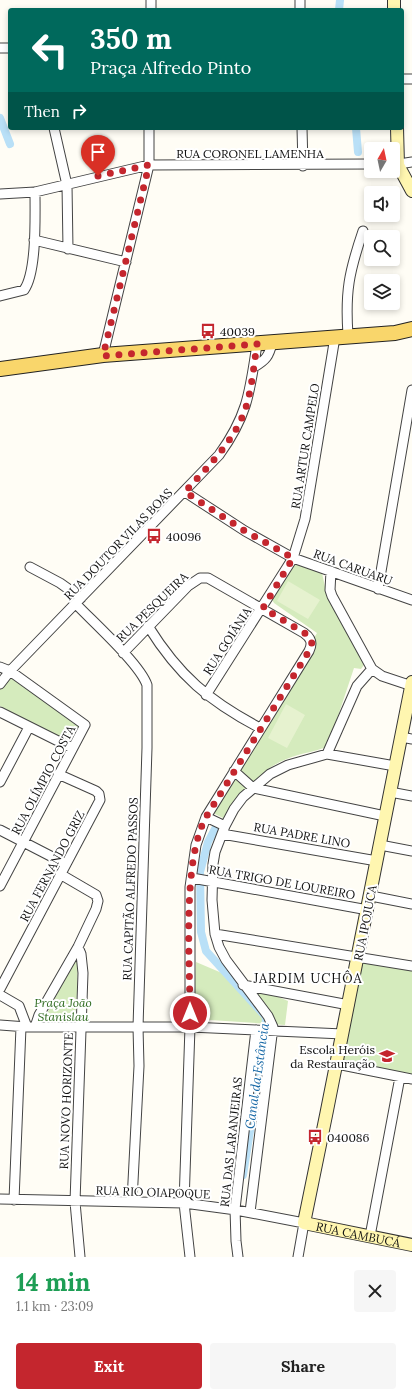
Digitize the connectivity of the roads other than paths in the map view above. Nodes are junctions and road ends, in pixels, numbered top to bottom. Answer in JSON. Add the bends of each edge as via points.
{"nodes":[{"id":1,"x":54,"y":130,"type":"edge"},
{"id":2,"x":149,"y":130,"type":"edge"},
{"id":3,"x":302,"y":130,"type":"edge"},
{"id":4,"x":397,"y":130,"type":"edge"},
{"id":5,"x":397,"y":142,"type":"edge"},
{"id":6,"x":412,"y":162,"type":"edge"},
{"id":7,"x":364,"y":164,"type":"edge"},
{"id":8,"x":400,"y":164,"type":"edge"},
{"id":9,"x":149,"y":165,"type":"junction"},
{"id":10,"x":303,"y":166,"type":"junction"},
{"id":11,"x":400,"y":172,"type":"edge"},
{"id":12,"x":67,"y":185,"type":"junction"},
{"id":13,"x":412,"y":191,"type":"edge"},
{"id":14,"x":35,"y":192,"type":"junction"},
{"id":15,"x":0,"y":194,"type":"edge"},
{"id":16,"x":363,"y":231,"type":"dead end"},
{"id":17,"x":34,"y":240,"type":"junction"},
{"id":18,"x":68,"y":248,"type":"junction"},
{"id":19,"x":126,"y":262,"type":"junction"},
{"id":20,"x":0,"y":296,"type":"edge"},
{"id":21,"x":412,"y":329,"type":"edge"},
{"id":22,"x":342,"y":336,"type":"junction"},
{"id":23,"x":272,"y":343,"type":"junction"},
{"id":24,"x":257,"y":344,"type":"junction"},
{"id":25,"x":103,"y":356,"type":"junction"},
{"id":26,"x":254,"y":367,"type":"junction"},
{"id":27,"x":0,"y":369,"type":"edge"},
{"id":28,"x":412,"y":390,"type":"edge"},
{"id":29,"x":185,"y":492,"type":"junction"},
{"id":30,"x":293,"y":558,"type":"junction"},
{"id":31,"x":30,"y":567,"type":"dead end"},
{"id":32,"x":331,"y":571,"type":"junction"},
{"id":33,"x":378,"y":589,"type":"junction"},
{"id":34,"x":412,"y":600,"type":"edge"},
{"id":35,"x":78,"y":601,"type":"junction"},
{"id":36,"x":263,"y":608,"type":"junction"},
{"id":37,"x":148,"y":626,"type":"junction"},
{"id":38,"x":122,"y":653,"type":"junction"},
{"id":39,"x":0,"y":667,"type":"edge"},
{"id":40,"x":372,"y":669,"type":"junction"},
{"id":41,"x":10,"y":671,"type":"junction"},
{"id":42,"x":0,"y":684,"type":"edge"},
{"id":43,"x":412,"y":684,"type":"edge"},
{"id":44,"x":206,"y":695,"type":"junction"},
{"id":45,"x":0,"y":712,"type":"edge"},
{"id":46,"x":29,"y":727,"type":"junction"},
{"id":47,"x":260,"y":728,"type":"junction"},
{"id":48,"x":406,"y":738,"type":"edge"},
{"id":49,"x":72,"y":748,"type":"junction"},
{"id":50,"x":327,"y":754,"type":"junction"},
{"id":51,"x":395,"y":766,"type":"junction"},
{"id":52,"x":234,"y":771,"type":"junction"},
{"id":53,"x":58,"y":774,"type":"junction"},
{"id":54,"x":0,"y":782,"type":"edge"},
{"id":55,"x":253,"y":788,"type":"junction"},
{"id":56,"x":390,"y":792,"type":"junction"},
{"id":57,"x":412,"y":796,"type":"edge"},
{"id":58,"x":385,"y":816,"type":"junction"},
{"id":59,"x":206,"y":817,"type":"junction"},
{"id":60,"x":0,"y":830,"type":"edge"},
{"id":61,"x":223,"y":830,"type":"junction"},
{"id":62,"x":24,"y":842,"type":"junction"},
{"id":63,"x":380,"y":845,"type":"junction"},
{"id":64,"x":412,"y":851,"type":"edge"},
{"id":65,"x":378,"y":861,"type":"junction"},
{"id":66,"x":66,"y":864,"type":"junction"},
{"id":67,"x":60,"y":874,"type":"junction"},
{"id":68,"x":192,"y":878,"type":"junction"},
{"id":69,"x":211,"y":880,"type":"junction"},
{"id":70,"x":0,"y":886,"type":"edge"},
{"id":71,"x":371,"y":896,"type":"junction"},
{"id":72,"x":412,"y":904,"type":"edge"},
{"id":73,"x":368,"y":910,"type":"junction"},
{"id":74,"x":215,"y":934,"type":"junction"},
{"id":75,"x":78,"y":946,"type":"junction"},
{"id":76,"x":359,"y":957,"type":"junction"},
{"id":77,"x":412,"y":966,"type":"edge"},
{"id":78,"x":243,"y":985,"type":"junction"},
{"id":79,"x":0,"y":989,"type":"edge"},
{"id":80,"x":0,"y":995,"type":"edge"},
{"id":81,"x":349,"y":1004,"type":"junction"},
{"id":82,"x":0,"y":1025,"type":"edge"},
{"id":83,"x":138,"y":1026,"type":"junction"},
{"id":84,"x":28,"y":1027,"type":"junction"},
{"id":85,"x":80,"y":1027,"type":"junction"},
{"id":86,"x":190,"y":1027,"type":"junction"},
{"id":87,"x":258,"y":1030,"type":"junction"},
{"id":88,"x":271,"y":1031,"type":"junction"},
{"id":89,"x":343,"y":1034,"type":"junction"},
{"id":90,"x":337,"y":1064,"type":"junction"},
{"id":91,"x":400,"y":1077,"type":"junction"},
{"id":92,"x":412,"y":1079,"type":"edge"},
{"id":93,"x":0,"y":1199,"type":"edge"},
{"id":94,"x":14,"y":1200,"type":"junction"},
{"id":95,"x":132,"y":1201,"type":"junction"},
{"id":96,"x":74,"y":1202,"type":"junction"},
{"id":97,"x":184,"y":1203,"type":"junction"},
{"id":98,"x":235,"y":1210,"type":"junction"},
{"id":99,"x":248,"y":1212,"type":"junction"},
{"id":100,"x":304,"y":1223,"type":"junction"},
{"id":101,"x":370,"y":1236,"type":"junction"},
{"id":102,"x":412,"y":1246,"type":"edge"},
{"id":103,"x":80,"y":1257,"type":"edge"},
{"id":104,"x":190,"y":1257,"type":"edge"},
{"id":105,"x":238,"y":1257,"type":"edge"},
{"id":106,"x":298,"y":1257,"type":"edge"}],
"edges":[{"from":1,"to":12,"type":"street"},
{"from":2,"to":9,"type":"street"},
{"from":3,"to":10,"type":"street"},
{"from":4,"to":5,"type":"main road"},
{"from":6,"to":8,"type":"street"},
{"from":7,"to":10,"type":"street","name":"RUA CORONEL LAMENHA"},
{"from":9,"to":10,"type":"street","name":"RUA CORONEL LAMENHA"},
{"from":9,"to":12,"type":"street","name":"RUA CORONEL LAMENHA"},
{"from":9,"to":19,"type":"street"},
{"from":11,"to":13,"type":"main road"},
{"from":12,"to":14,"type":"street","name":"RUA CORONEL LAMENHA"},
{"from":12,"to":18,"type":"street"},
{"from":14,"to":15,"type":"street","name":"RUA CORONEL LAMENHA"},
{"from":14,"to":17,"type":"street"},
{"from":16,"to":22,"type":"street","name":"RUA ARTUR CAMPELO","via":[[349,275]]},
{"from":17,"to":18,"type":"street"},
{"from":17,"to":20,"type":"street","via":[[26,287],[21,292]]},
{"from":18,"to":19,"type":"street"},
{"from":19,"to":25,"type":"street"},
{"from":21,"to":22,"type":"main road","via":[[395,333]]},
{"from":22,"to":23,"type":"main road"},
{"from":22,"to":30,"type":"street","name":"RUA ARTUR CAMPELO","via":[[305,519]]},
{"from":23,"to":24,"type":"main road"},
{"from":23,"to":26,"type":"street","via":[[267,360]]},
{"from":24,"to":25,"type":"main road"},
{"from":24,"to":26,"type":"street","name":"RUA DOUTOR VILAS BOAS"},
{"from":25,"to":27,"type":"main road"},
{"from":26,"to":29,"type":"street","name":"RUA DOUTOR VILAS BOAS","via":[[246,408],[237,429],[219,455]]},
{"from":28,"to":33,"type":"street"},
{"from":29,"to":30,"type":"street","name":"RUA CARUARU"},
{"from":29,"to":35,"type":"street","name":"RUA DOUTOR VILAS BOAS"},
{"from":30,"to":32,"type":"street","name":"RUA CARUARU"},
{"from":30,"to":36,"type":"street","name":"RUA GOIÂNIA"},
{"from":31,"to":35,"type":"street","name":"RUA CAPITÃO ALFREDO PASSOS","via":[[60,583]]},
{"from":32,"to":33,"type":"street","name":"RUA CARUARU"},
{"from":32,"to":40,"type":"street","via":[[332,596]]},
{"from":33,"to":34,"type":"street","name":"RUA CARUARU"},
{"from":35,"to":38,"type":"street","name":"RUA CAPITÃO ALFREDO PASSOS"},
{"from":35,"to":41,"type":"street","name":"RUA DOUTOR VILAS BOAS"},
{"from":36,"to":37,"type":"street","name":"RUA PESQUEIRA","via":[[224,585],[208,578],[200,578],[188,586]]},
{"from":36,"to":44,"type":"street","name":"RUA GOIÂNIA"},
{"from":36,"to":47,"type":"street","via":[[308,635],[312,642],[309,651]]},
{"from":37,"to":38,"type":"street","name":"RUA PESQUEIRA"},
{"from":37,"to":44,"type":"street","via":[[178,667]]},
{"from":38,"to":83,"type":"street","name":"RUA CAPITÃO ALFREDO PASSOS","via":[[143,676],[147,690]]},
{"from":39,"to":41,"type":"street"},
{"from":40,"to":43,"type":"street","via":[[382,676]]},
{"from":40,"to":50,"type":"street","via":[[357,686]]},
{"from":41,"to":42,"type":"street","name":"RUA DOUTOR VILAS BOAS"},
{"from":41,"to":49,"type":"street","name":"RUA OLÍMPIO COSTA","via":[[85,724]]},
{"from":43,"to":48,"type":"main road","name":"RUA IPOJUCA"},
{"from":44,"to":47,"type":"street","via":[[233,714]]},
{"from":45,"to":46,"type":"street"},
{"from":46,"to":49,"type":"street"},
{"from":46,"to":54,"type":"street"},
{"from":47,"to":52,"type":"street"},
{"from":48,"to":51,"type":"main road","name":"RUA IPOJUCA"},
{"from":49,"to":53,"type":"street","name":"RUA OLÍMPIO COSTA"},
{"from":50,"to":51,"type":"street"},
{"from":50,"to":55,"type":"street","via":[[276,770]]},
{"from":51,"to":56,"type":"main road","name":"RUA IPOJUCA"},
{"from":52,"to":55,"type":"street"},
{"from":52,"to":59,"type":"street"},
{"from":53,"to":62,"type":"street","name":"RUA OLÍMPIO COSTA"},
{"from":53,"to":66,"type":"street","name":"RUA FERNANDO GRIZ","via":[[96,791],[100,796],[99,803]]},
{"from":55,"to":58,"type":"street"},
{"from":55,"to":61,"type":"street","via":[[234,809]]},
{"from":56,"to":57,"type":"street"},
{"from":56,"to":58,"type":"main road","name":"RUA IPOJUCA"},
{"from":58,"to":63,"type":"main road","name":"RUA IPOJUCA"},
{"from":59,"to":61,"type":"street","name":"RUA PADRE LINO"},
{"from":59,"to":68,"type":"street","via":[[196,845]]},
{"from":60,"to":62,"type":"street"},
{"from":61,"to":65,"type":"street","name":"RUA PADRE LINO"},
{"from":61,"to":69,"type":"street","via":[[215,852]]},
{"from":62,"to":66,"type":"street"},
{"from":62,"to":70,"type":"street","name":"RUA OLÍMPIO COSTA"},
{"from":63,"to":64,"type":"street"},
{"from":63,"to":65,"type":"main road","name":"RUA IPOJUCA"},
{"from":65,"to":71,"type":"main road","name":"RUA IPOJUCA"},
{"from":66,"to":67,"type":"street","name":"RUA FERNANDO GRIZ"},
{"from":67,"to":75,"type":"street","via":[[96,895],[98,901]]},
{"from":67,"to":79,"type":"street","name":"RUA FERNANDO GRIZ"},
{"from":68,"to":69,"type":"street","name":"RUA TRIGO DE LOUREIRO"},
{"from":68,"to":86,"type":"street"},
{"from":69,"to":73,"type":"street","name":"RUA TRIGO DE LOUREIRO"},
{"from":69,"to":74,"type":"street"},
{"from":71,"to":72,"type":"street"},
{"from":71,"to":73,"type":"main road","name":"RUA IPOJUCA"},
{"from":73,"to":76,"type":"main road","name":"RUA IPOJUCA"},
{"from":74,"to":76,"type":"street"},
{"from":74,"to":78,"type":"street","via":[[226,960]]},
{"from":75,"to":84,"type":"street","via":[[39,1015]]},
{"from":75,"to":85,"type":"street","name":"RUA NOVO HORIZONTE","via":[[83,974]]},
{"from":76,"to":77,"type":"street"},
{"from":76,"to":81,"type":"main road","name":"RUA IPOJUCA"},
{"from":78,"to":81,"type":"street"},
{"from":78,"to":88,"type":"street","via":[[268,1016],[273,1027]]},
{"from":80,"to":84,"type":"street","via":[[19,1006]]},
{"from":81,"to":89,"type":"main road","name":"RUA IPOJUCA"},
{"from":82,"to":84,"type":"street"},
{"from":83,"to":85,"type":"street"},
{"from":83,"to":86,"type":"street"},
{"from":83,"to":95,"type":"street","name":"RUA CAPITÃO ALFREDO PASSOS","via":[[139,1066]]},
{"from":84,"to":85,"type":"street"},
{"from":84,"to":94,"type":"street"},
{"from":85,"to":96,"type":"street","name":"RUA NOVO HORIZONTE"},
{"from":86,"to":87,"type":"street"},
{"from":86,"to":97,"type":"street"},
{"from":87,"to":88,"type":"street"},
{"from":87,"to":98,"type":"street","name":"RUA DAS LARANJEIRAS"},
{"from":88,"to":89,"type":"street"},
{"from":88,"to":99,"type":"street"},
{"from":89,"to":90,"type":"main road","name":"RUA IPOJUCA"},
{"from":90,"to":91,"type":"street"},
{"from":90,"to":100,"type":"main road","name":"RUA IPOJUCA"},
{"from":91,"to":92,"type":"street"},
{"from":91,"to":101,"type":"street"},
{"from":93,"to":94,"type":"street","name":"RUA RIO OIAPOQUE"},
{"from":94,"to":96,"type":"street","name":"RUA RIO OIAPOQUE"},
{"from":95,"to":96,"type":"street","name":"RUA RIO OIAPOQUE"},
{"from":95,"to":97,"type":"street","name":"RUA RIO OIAPOQUE"},
{"from":96,"to":103,"type":"street","name":"RUA NOVO HORIZONTE"},
{"from":97,"to":98,"type":"street","name":"RUA RIO OIAPOQUE"},
{"from":97,"to":104,"type":"street"},
{"from":98,"to":99,"type":"street","name":"RUA RIO OIAPOQUE"},
{"from":98,"to":105,"type":"street","name":"RUA DAS LARANJEIRAS"},
{"from":99,"to":100,"type":"street","name":"RUA RIO OIAPOQUE"},
{"from":100,"to":101,"type":"main road","name":"RUA CAMBUCÁ"},
{"from":100,"to":106,"type":"street","name":"RUA IPOJUCA"},
{"from":101,"to":102,"type":"main road","name":"RUA CAMBUCÁ"}]}
